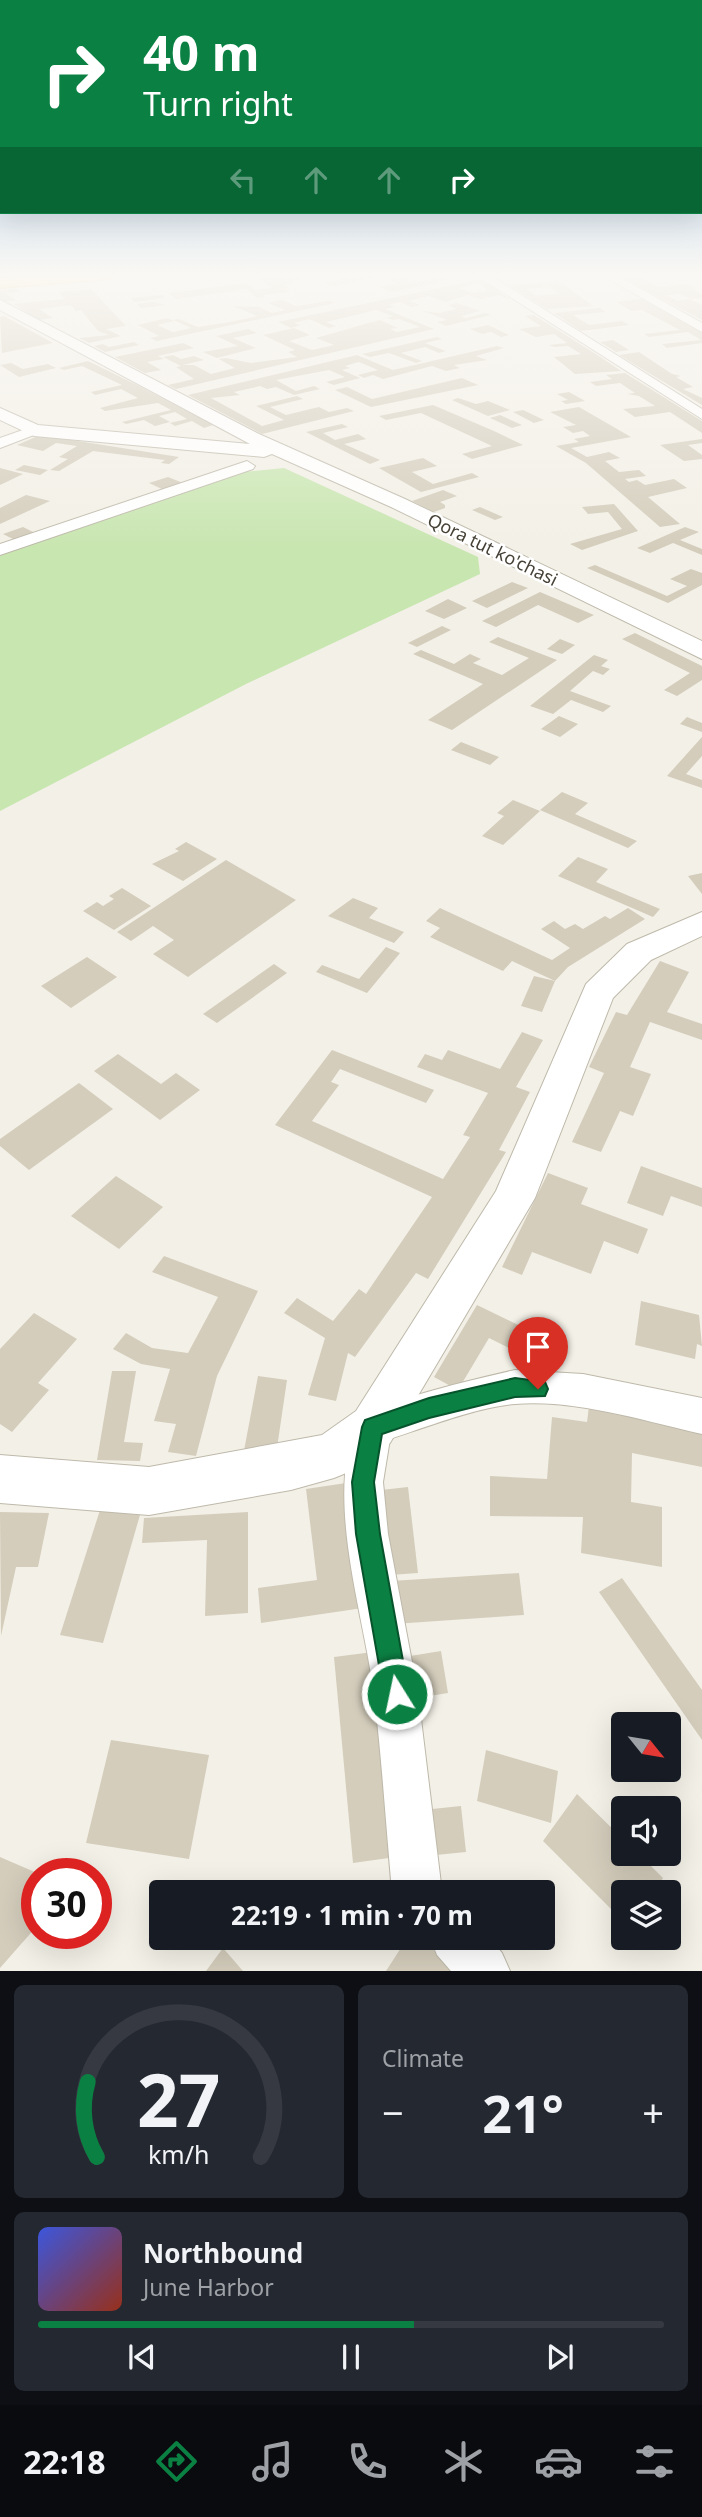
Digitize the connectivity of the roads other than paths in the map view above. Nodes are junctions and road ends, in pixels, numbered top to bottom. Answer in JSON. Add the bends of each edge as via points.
{"nodes":[{"id":1,"x":114,"y":366,"type":"edge"},
{"id":2,"x":625,"y":366,"type":"edge"},
{"id":3,"x":0,"y":413,"type":"edge"},
{"id":4,"x":702,"y":415,"type":"edge"},
{"id":5,"x":34,"y":430,"type":"junction"},
{"id":6,"x":0,"y":443,"type":"edge"},
{"id":7,"x":282,"y":452,"type":"junction"},
{"id":8,"x":247,"y":466,"type":"dead end"},
{"id":9,"x":0,"y":550,"type":"edge"},
{"id":10,"x":702,"y":651,"type":"edge"},
{"id":11,"x":702,"y":923,"type":"edge"},
{"id":12,"x":702,"y":1416,"type":"edge"},
{"id":13,"x":373,"y":1427,"type":"junction"},
{"id":14,"x":0,"y":1479,"type":"edge"},
{"id":15,"x":416,"y":1880,"type":"edge"},
{"id":16,"x":465,"y":1950,"type":"edge"},
{"id":17,"x":484,"y":1971,"type":"edge"}],
"edges":[{"from":1,"to":7,"type":"street","name":"Qora tut ko'chasi"},
{"from":2,"to":4,"type":"street"},
{"from":3,"to":5,"type":"street"},
{"from":5,"to":6,"type":"street"},
{"from":5,"to":7,"type":"street"},
{"from":7,"to":10,"type":"street","name":"Qora tut ko'chasi","via":[[398,503]]},
{"from":8,"to":9,"type":"street"},
{"from":11,"to":13,"type":"street","via":[[639,952],[598,993],[514,1198]]},
{"from":12,"to":13,"type":"street","via":[[583,1391],[515,1387]]},
{"from":13,"to":14,"type":"street","via":[[334,1455],[149,1491]]},
{"from":13,"to":15,"type":"street","via":[[364,1495],[397,1694]]},
{"from":16,"to":17,"type":"street"}]}
